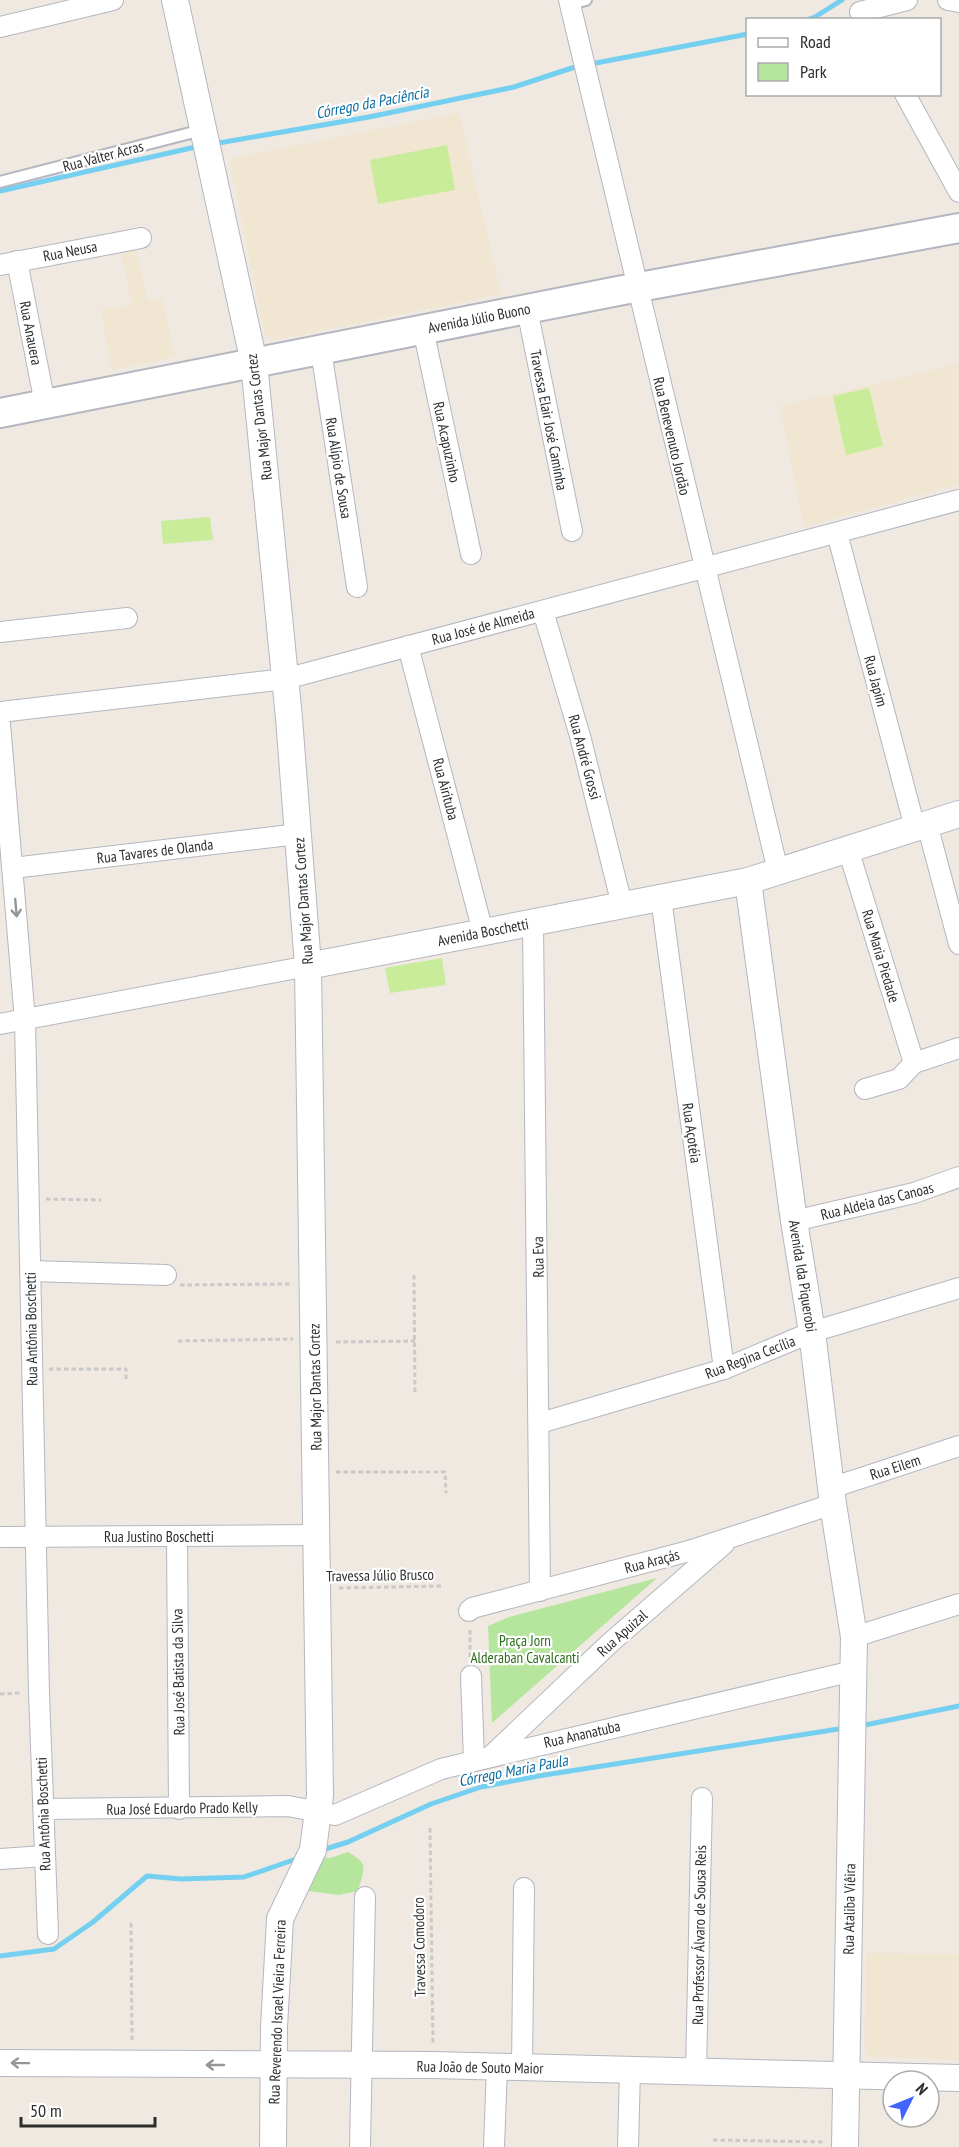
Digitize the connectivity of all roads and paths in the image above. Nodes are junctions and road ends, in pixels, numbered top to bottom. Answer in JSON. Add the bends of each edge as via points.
{"nodes":[{"id":1,"x":113,"y":0,"type":"edge"},
{"id":2,"x":176,"y":0,"type":"edge"},
{"id":3,"x":907,"y":0,"type":"edge"},
{"id":4,"x":948,"y":0,"type":"edge"},
{"id":5,"x":575,"y":1,"type":"edge"},
{"id":6,"x":959,"y":2,"type":"edge"},
{"id":7,"x":859,"y":11,"type":"edge"},
{"id":8,"x":0,"y":27,"type":"edge"},
{"id":9,"x":906,"y":96,"type":"edge"},
{"id":10,"x":208,"y":139,"type":"junction"},
{"id":11,"x":0,"y":182,"type":"edge"},
{"id":12,"x":959,"y":192,"type":"edge"},
{"id":13,"x":959,"y":228,"type":"edge"},
{"id":14,"x":141,"y":238,"type":"dead end"},
{"id":15,"x":9,"y":263,"type":"edge"},
{"id":16,"x":637,"y":287,"type":"junction"},
{"id":17,"x":527,"y":309,"type":"junction"},
{"id":18,"x":423,"y":329,"type":"junction"},
{"id":19,"x":321,"y":350,"type":"junction"},
{"id":20,"x":254,"y":363,"type":"junction"},
{"id":21,"x":45,"y":404,"type":"junction"},
{"id":22,"x":0,"y":413,"type":"edge"},
{"id":23,"x":959,"y":500,"type":"edge"},
{"id":24,"x":572,"y":531,"type":"dead end"},
{"id":25,"x":837,"y":534,"type":"junction"},
{"id":26,"x":471,"y":554,"type":"dead end"},
{"id":27,"x":703,"y":568,"type":"junction"},
{"id":28,"x":357,"y":587,"type":"dead end"},
{"id":29,"x":543,"y":611,"type":"junction"},
{"id":30,"x":127,"y":618,"type":"dead end"},
{"id":31,"x":0,"y":632,"type":"edge"},
{"id":32,"x":408,"y":646,"type":"junction"},
{"id":33,"x":285,"y":679,"type":"junction"},
{"id":34,"x":0,"y":712,"type":"edge"},
{"id":35,"x":0,"y":724,"type":"edge"},
{"id":36,"x":959,"y":814,"type":"edge"},
{"id":37,"x":921,"y":826,"type":"junction"},
{"id":38,"x":298,"y":834,"type":"junction"},
{"id":39,"x":848,"y":849,"type":"junction"},
{"id":40,"x":13,"y":868,"type":"junction"},
{"id":41,"x":778,"y":871,"type":"junction"},
{"id":42,"x":748,"y":881,"type":"junction"},
{"id":43,"x":661,"y":897,"type":"junction"},
{"id":44,"x":622,"y":905,"type":"junction"},
{"id":45,"x":533,"y":922,"type":"junction"},
{"id":46,"x":483,"y":932,"type":"junction"},
{"id":47,"x":959,"y":944,"type":"edge"},
{"id":48,"x":308,"y":966,"type":"junction"},
{"id":49,"x":25,"y":1020,"type":"junction"},
{"id":50,"x":0,"y":1024,"type":"edge"},
{"id":51,"x":959,"y":1048,"type":"edge"},
{"id":52,"x":914,"y":1063,"type":"junction"},
{"id":53,"x":865,"y":1089,"type":"dead end"},
{"id":54,"x":959,"y":1177,"type":"edge"},
{"id":55,"x":28,"y":1198,"type":"junction"},
{"id":56,"x":101,"y":1200,"type":"dead end"},
{"id":57,"x":794,"y":1221,"type":"junction"},
{"id":58,"x":30,"y":1271,"type":"junction"},
{"id":59,"x":414,"y":1275,"type":"dead end"},
{"id":60,"x":169,"y":1280,"type":"joint"},
{"id":61,"x":313,"y":1284,"type":"junction"},
{"id":62,"x":959,"y":1288,"type":"edge"},
{"id":63,"x":812,"y":1332,"type":"junction"},
{"id":64,"x":178,"y":1341,"type":"dead end"},
{"id":65,"x":415,"y":1341,"type":"junction"},
{"id":66,"x":314,"y":1342,"type":"junction"},
{"id":67,"x":32,"y":1369,"type":"junction"},
{"id":68,"x":724,"y":1369,"type":"junction"},
{"id":69,"x":126,"y":1379,"type":"dead end"},
{"id":70,"x":415,"y":1394,"type":"dead end"},
{"id":71,"x":540,"y":1423,"type":"junction"},
{"id":72,"x":959,"y":1446,"type":"edge"},
{"id":73,"x":316,"y":1472,"type":"junction"},
{"id":74,"x":446,"y":1493,"type":"dead end"},
{"id":75,"x":832,"y":1496,"type":"junction"},
{"id":76,"x":318,"y":1535,"type":"junction"},
{"id":77,"x":36,"y":1536,"type":"junction"},
{"id":78,"x":177,"y":1536,"type":"junction"},
{"id":79,"x":0,"y":1537,"type":"edge"},
{"id":80,"x":729,"y":1539,"type":"junction"},
{"id":81,"x":442,"y":1586,"type":"dead end"},
{"id":82,"x":318,"y":1588,"type":"junction"},
{"id":83,"x":540,"y":1591,"type":"junction"},
{"id":84,"x":959,"y":1604,"type":"edge"},
{"id":85,"x":469,"y":1611,"type":"joint"},
{"id":86,"x":854,"y":1637,"type":"junction"},
{"id":87,"x":853,"y":1671,"type":"junction"},
{"id":88,"x":471,"y":1676,"type":"joint"},
{"id":89,"x":482,"y":1758,"type":"junction"},
{"id":90,"x":702,"y":1798,"type":"dead end"},
{"id":91,"x":44,"y":1809,"type":"junction"},
{"id":92,"x":179,"y":1809,"type":"junction"},
{"id":93,"x":319,"y":1813,"type":"junction"},
{"id":94,"x":430,"y":1828,"type":"dead end"},
{"id":95,"x":44,"y":1856,"type":"junction"},
{"id":96,"x":0,"y":1859,"type":"edge"},
{"id":97,"x":524,"y":1888,"type":"dead end"},
{"id":98,"x":365,"y":1897,"type":"dead end"},
{"id":99,"x":131,"y":1923,"type":"dead end"},
{"id":100,"x":48,"y":1934,"type":"dead end"},
{"id":101,"x":0,"y":2063,"type":"edge"},
{"id":102,"x":133,"y":2064,"type":"junction"},
{"id":103,"x":362,"y":2065,"type":"junction"},
{"id":104,"x":433,"y":2065,"type":"junction"},
{"id":105,"x":273,"y":2066,"type":"junction"},
{"id":106,"x":497,"y":2067,"type":"junction"},
{"id":107,"x":522,"y":2068,"type":"junction"},
{"id":108,"x":630,"y":2070,"type":"junction"},
{"id":109,"x":696,"y":2072,"type":"junction"},
{"id":110,"x":846,"y":2075,"type":"junction"},
{"id":111,"x":959,"y":2078,"type":"edge"},
{"id":112,"x":712,"y":2140,"type":"dead end"},
{"id":113,"x":845,"y":2145,"type":"edge"},
{"id":114,"x":273,"y":2147,"type":"edge"},
{"id":115,"x":360,"y":2147,"type":"edge"},
{"id":116,"x":494,"y":2147,"type":"edge"},
{"id":117,"x":628,"y":2147,"type":"edge"}],
"edges":[{"from":1,"to":8,"type":"street"},
{"from":2,"to":10,"type":"street","name":"Rua Major Dantas Cortez"},
{"from":3,"to":7,"type":"street"},
{"from":4,"to":6,"type":"street"},
{"from":5,"to":16,"type":"street","name":"Rua Benevenuto Jordão","via":[[581,54]]},
{"from":9,"to":12,"type":"street"},
{"from":10,"to":11,"type":"lane","name":"Rua Valter Acras"},
{"from":10,"to":20,"type":"street","name":"Rua Major Dantas Cortez"},
{"from":13,"to":16,"type":"main road","name":"Avenida Júlio Buono"},
{"from":14,"to":15,"type":"street","name":"Rua Neusa"},
{"from":15,"to":21,"type":"street","name":"Rua Anauera"},
{"from":16,"to":17,"type":"main road","name":"Avenida Júlio Buono"},
{"from":16,"to":27,"type":"street","name":"Rua Benevenuto Jordão"},
{"from":17,"to":18,"type":"main road","name":"Avenida Júlio Buono"},
{"from":17,"to":24,"type":"street","name":"Travessa Elair José Caminha"},
{"from":18,"to":19,"type":"main road","name":"Avenida Júlio Buono"},
{"from":18,"to":26,"type":"street","name":"Rua Acapuzinho"},
{"from":19,"to":20,"type":"main road","name":"Avenida Júlio Buono"},
{"from":19,"to":28,"type":"street","name":"Rua Alípio de Sousa"},
{"from":20,"to":21,"type":"main road","name":"Avenida Júlio Buono"},
{"from":20,"to":33,"type":"street","name":"Rua Major Dantas Cortez"},
{"from":21,"to":22,"type":"main road","name":"Avenida Júlio Buono"},
{"from":23,"to":25,"type":"street","name":"Rua José de Almeida"},
{"from":25,"to":27,"type":"street","name":"Rua José de Almeida"},
{"from":25,"to":37,"type":"street","name":"Rua Japim"},
{"from":27,"to":29,"type":"street","name":"Rua José de Almeida"},
{"from":27,"to":41,"type":"street","name":"Rua Benevenuto Jordão"},
{"from":29,"to":32,"type":"street","name":"Rua José de Almeida"},
{"from":29,"to":44,"type":"street","name":"Rua André Grossi","via":[[580,736]]},
{"from":30,"to":31,"type":"street"},
{"from":32,"to":33,"type":"street","name":"Rua José de Almeida"},
{"from":32,"to":46,"type":"street","name":"Rua Airituba"},
{"from":33,"to":34,"type":"street","name":"Rua José de Almeida"},
{"from":33,"to":38,"type":"street","name":"Rua Major Dantas Cortez"},
{"from":35,"to":40,"type":"street","name":"Rua Antônia Boschetti"},
{"from":36,"to":37,"type":"street","name":"Avenida Boschetti"},
{"from":37,"to":39,"type":"street","name":"Avenida Boschetti"},
{"from":37,"to":47,"type":"street","name":"Rua Japim"},
{"from":38,"to":40,"type":"street","name":"Rua Tavares de Olanda"},
{"from":38,"to":48,"type":"street","name":"Rua Major Dantas Cortez"},
{"from":39,"to":41,"type":"street","name":"Avenida Boschetti"},
{"from":39,"to":52,"type":"street","name":"Rua Maria Piedade"},
{"from":40,"to":49,"type":"street","name":"Rua Antônia Boschetti","one_way":true},
{"from":41,"to":42,"type":"street","name":"Avenida Boschetti"},
{"from":42,"to":43,"type":"street","name":"Avenida Boschetti"},
{"from":42,"to":57,"type":"street","name":"Avenida Ida Piquerobi"},
{"from":43,"to":44,"type":"street","name":"Avenida Boschetti"},
{"from":43,"to":68,"type":"street","name":"Rua Açotéia"},
{"from":44,"to":45,"type":"street","name":"Avenida Boschetti"},
{"from":45,"to":46,"type":"street","name":"Avenida Boschetti"},
{"from":45,"to":71,"type":"street","name":"Rua Eva"},
{"from":46,"to":48,"type":"street","name":"Avenida Boschetti"},
{"from":48,"to":49,"type":"street","name":"Avenida Boschetti"},
{"from":48,"to":61,"type":"street","name":"Rua Major Dantas Cortez"},
{"from":49,"to":50,"type":"street","name":"Avenida Boschetti"},
{"from":49,"to":55,"type":"street","name":"Rua Antônia Boschetti"},
{"from":51,"to":52,"type":"street"},
{"from":52,"to":53,"type":"street","via":[[899,1079]]},
{"from":54,"to":57,"type":"street","name":"Rua Aldeia das Canoas","via":[[914,1193]]},
{"from":55,"to":56,"type":"path"},
{"from":55,"to":58,"type":"street","name":"Rua Antônia Boschetti"},
{"from":57,"to":63,"type":"street","name":"Avenida Ida Piquerobi"},
{"from":58,"to":60,"type":"street"},
{"from":58,"to":67,"type":"street","name":"Rua Antônia Boschetti"},
{"from":59,"to":65,"type":"path"},
{"from":60,"to":61,"type":"path"},
{"from":61,"to":66,"type":"street","name":"Rua Major Dantas Cortez"},
{"from":62,"to":63,"type":"street","name":"Rua Regina Cecília"},
{"from":63,"to":68,"type":"street","name":"Rua Regina Cecília"},
{"from":63,"to":75,"type":"street","name":"Avenida Ida Piquerobi"},
{"from":64,"to":66,"type":"path"},
{"from":65,"to":66,"type":"path"},
{"from":65,"to":70,"type":"path"},
{"from":66,"to":73,"type":"street","name":"Rua Major Dantas Cortez"},
{"from":67,"to":69,"type":"path","via":[[126,1369]]},
{"from":67,"to":77,"type":"street","name":"Rua Antônia Boschetti"},
{"from":68,"to":71,"type":"street","name":"Rua Regina Cecília"},
{"from":71,"to":83,"type":"street","name":"Rua Eva"},
{"from":72,"to":75,"type":"street","name":"Rua Eilem"},
{"from":73,"to":74,"type":"path","via":[[445,1472]]},
{"from":73,"to":76,"type":"street","name":"Rua Major Dantas Cortez"},
{"from":75,"to":80,"type":"street","name":"Rua Araçás"},
{"from":75,"to":86,"type":"street","name":"Avenida Ida Piquerobi"},
{"from":76,"to":78,"type":"street","name":"Rua Justino Boschetti"},
{"from":76,"to":82,"type":"street","name":"Rua Major Dantas Cortez"},
{"from":77,"to":78,"type":"street","name":"Rua Justino Boschetti"},
{"from":77,"to":79,"type":"street","name":"Rua Justino Boschetti"},
{"from":77,"to":91,"type":"street","name":"Rua Antônia Boschetti"},
{"from":78,"to":92,"type":"street","name":"Rua José Batista da Silva"},
{"from":80,"to":83,"type":"street","name":"Rua Araçás"},
{"from":80,"to":89,"type":"street","name":"Rua Apuizal"},
{"from":81,"to":82,"type":"path","name":"Travessa Júlio Brusco"},
{"from":82,"to":93,"type":"street","name":"Rua Major Dantas Cortez"},
{"from":83,"to":85,"type":"street","name":"Rua Araçás"},
{"from":84,"to":86,"type":"street"},
{"from":85,"to":88,"type":"path"},
{"from":86,"to":87,"type":"street","name":"Avenida Ida Piquerobi"},
{"from":87,"to":89,"type":"street","name":"Rua Ananatuba"},
{"from":87,"to":110,"type":"street","name":"Rua Ataliba Viêira"},
{"from":88,"to":89,"type":"street"},
{"from":89,"to":93,"type":"street","name":"Rua Ananatuba","via":[[414,1779],[344,1812]]},
{"from":90,"to":109,"type":"street","name":"Rua Professor Álvaro de Sousa Reis"},
{"from":91,"to":92,"type":"street","name":"Rua José Eduardo Prado Kelly"},
{"from":91,"to":95,"type":"street","name":"Rua Antônia Boschetti"},
{"from":92,"to":93,"type":"street","name":"Rua José Eduardo Prado Kelly","via":[[288,1806]]},
{"from":93,"to":105,"type":"street","name":"Rua Reverendo Israel Vieira Ferreira","via":[[313,1850],[285,1903],[278,1936]]},
{"from":94,"to":104,"type":"path","name":"Travessa Comodoro"},
{"from":95,"to":96,"type":"street"},
{"from":95,"to":100,"type":"street","name":"Rua Antônia Boschetti"},
{"from":97,"to":107,"type":"street"},
{"from":98,"to":103,"type":"street"},
{"from":99,"to":102,"type":"path"},
{"from":102,"to":101,"type":"street","name":"Rua João de Souto Maior","one_way":true},
{"from":105,"to":102,"type":"street","name":"Rua João de Souto Maior","one_way":true},
{"from":103,"to":104,"type":"street","name":"Rua João de Souto Maior"},
{"from":103,"to":105,"type":"street","name":"Rua João de Souto Maior"},
{"from":103,"to":115,"type":"street"},
{"from":104,"to":106,"type":"street","name":"Rua João de Souto Maior"},
{"from":105,"to":114,"type":"street","name":"Rua Reverendo Israel Vieira Ferreira"},
{"from":106,"to":107,"type":"street","name":"Rua João de Souto Maior"},
{"from":106,"to":116,"type":"street"},
{"from":107,"to":108,"type":"street","name":"Rua João de Souto Maior"},
{"from":108,"to":109,"type":"street","name":"Rua João de Souto Maior"},
{"from":108,"to":117,"type":"street"},
{"from":109,"to":110,"type":"street","name":"Rua João de Souto Maior"},
{"from":110,"to":111,"type":"street","name":"Rua João de Souto Maior"},
{"from":110,"to":113,"type":"street","name":"Rua Ataliba Viêira"},
{"from":112,"to":113,"type":"path"}]}
